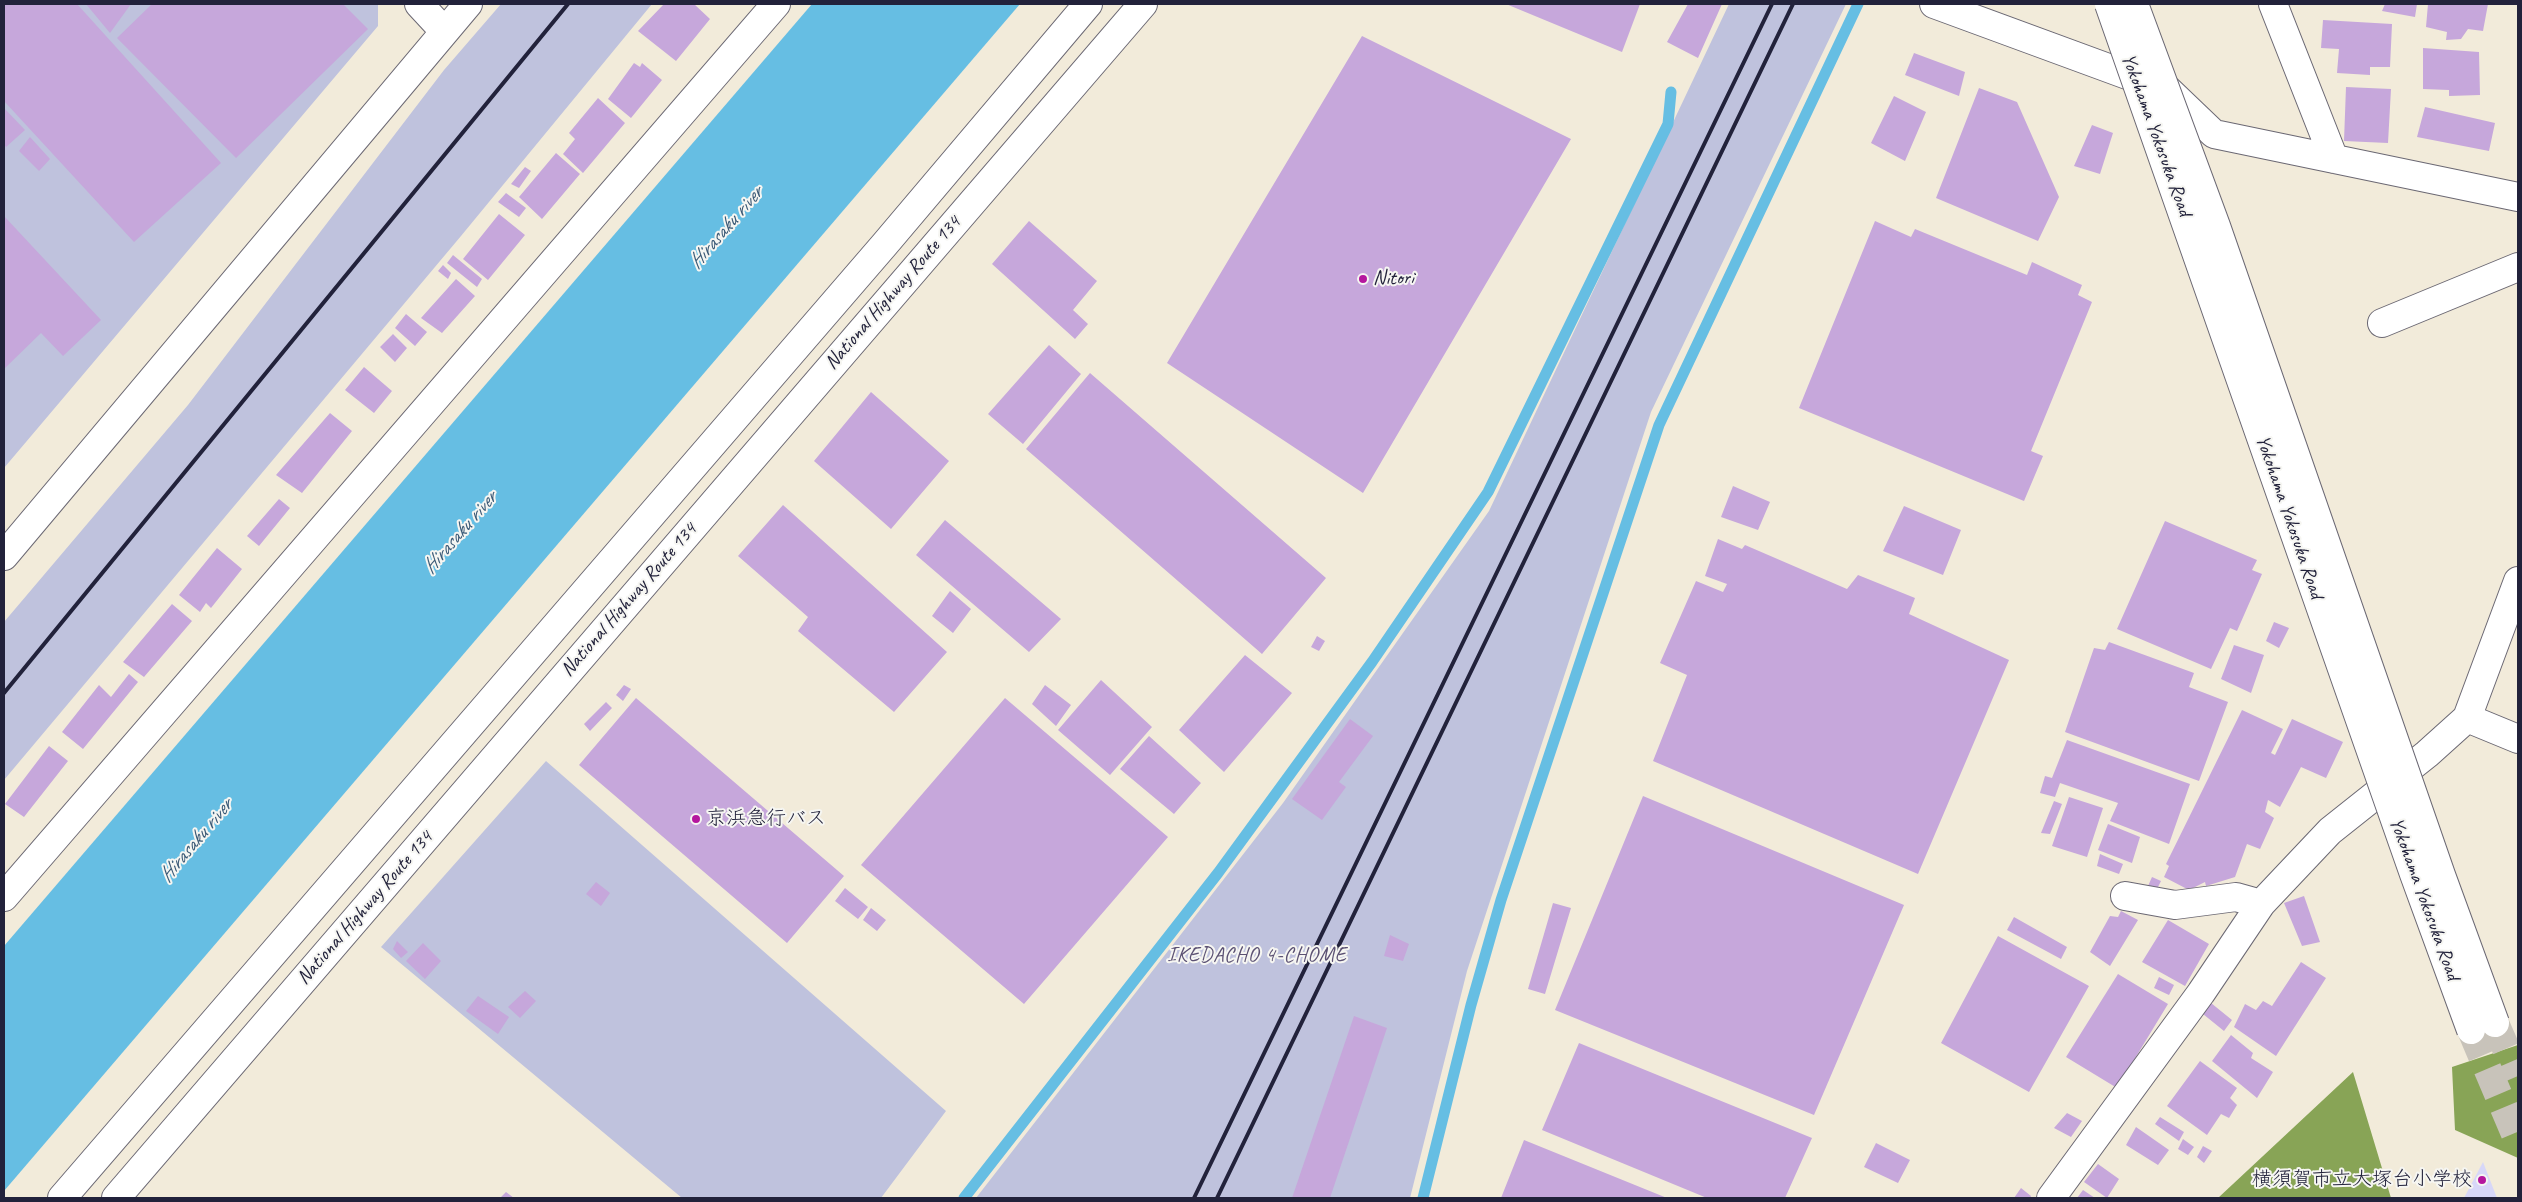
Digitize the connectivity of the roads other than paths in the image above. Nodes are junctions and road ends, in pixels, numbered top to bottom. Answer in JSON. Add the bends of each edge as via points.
{"nodes":[{"id":1,"x":419,"y":4,"type":"edge"},
{"id":2,"x":468,"y":4,"type":"edge"},
{"id":3,"x":776,"y":4,"type":"edge"},
{"id":4,"x":1088,"y":4,"type":"edge"},
{"id":5,"x":1143,"y":4,"type":"edge"},
{"id":6,"x":1934,"y":4,"type":"edge"},
{"id":7,"x":2109,"y":4,"type":"edge"},
{"id":8,"x":2134,"y":4,"type":"edge"},
{"id":9,"x":2273,"y":4,"type":"edge"},
{"id":10,"x":444,"y":31,"type":"junction"},
{"id":11,"x":2334,"y":159,"type":"junction"},
{"id":12,"x":2518,"y":197,"type":"edge"},
{"id":13,"x":2518,"y":267,"type":"edge"},
{"id":14,"x":2382,"y":323,"type":"dead end"},
{"id":15,"x":4,"y":556,"type":"edge"},
{"id":16,"x":2518,"y":581,"type":"edge"},
{"id":17,"x":2467,"y":718,"type":"junction"},
{"id":18,"x":2518,"y":739,"type":"edge"},
{"id":19,"x":2125,"y":896,"type":"dead end"},
{"id":20,"x":4,"y":897,"type":"edge"},
{"id":21,"x":2260,"y":904,"type":"junction"},
{"id":22,"x":62,"y":1198,"type":"edge"},
{"id":23,"x":116,"y":1198,"type":"edge"},
{"id":24,"x":2051,"y":1198,"type":"edge"}],
"edges":[{"from":1,"to":10,"type":"main road"},
{"from":2,"to":10,"type":"main road"},
{"from":3,"to":20,"type":"main road"},
{"from":4,"to":22,"type":"main road","name":"National Highway Route 134","via":[[879,252]]},
{"from":5,"to":23,"type":"main road","name":"National Highway Route 134"},
{"from":6,"to":11,"type":"main road","via":[[2168,90],[2214,134]]},
{"from":7,"to":8,"type":"main road","name":"Yokohama Yokosuka Road","bridge":true,"via":[[2414,874],[2483,1026],[2442,875],[2216,226]]},
{"from":9,"to":11,"type":"main road"},
{"from":10,"to":15,"type":"main road"},
{"from":11,"to":12,"type":"main road"},
{"from":13,"to":14,"type":"main road"},
{"from":16,"to":17,"type":"main road"},
{"from":17,"to":18,"type":"main road"},
{"from":17,"to":21,"type":"main road","via":[[2330,831]]},
{"from":19,"to":21,"type":"main road","via":[[2175,905],[2236,897]]},
{"from":21,"to":24,"type":"main road","via":[[2201,993]]}]}
